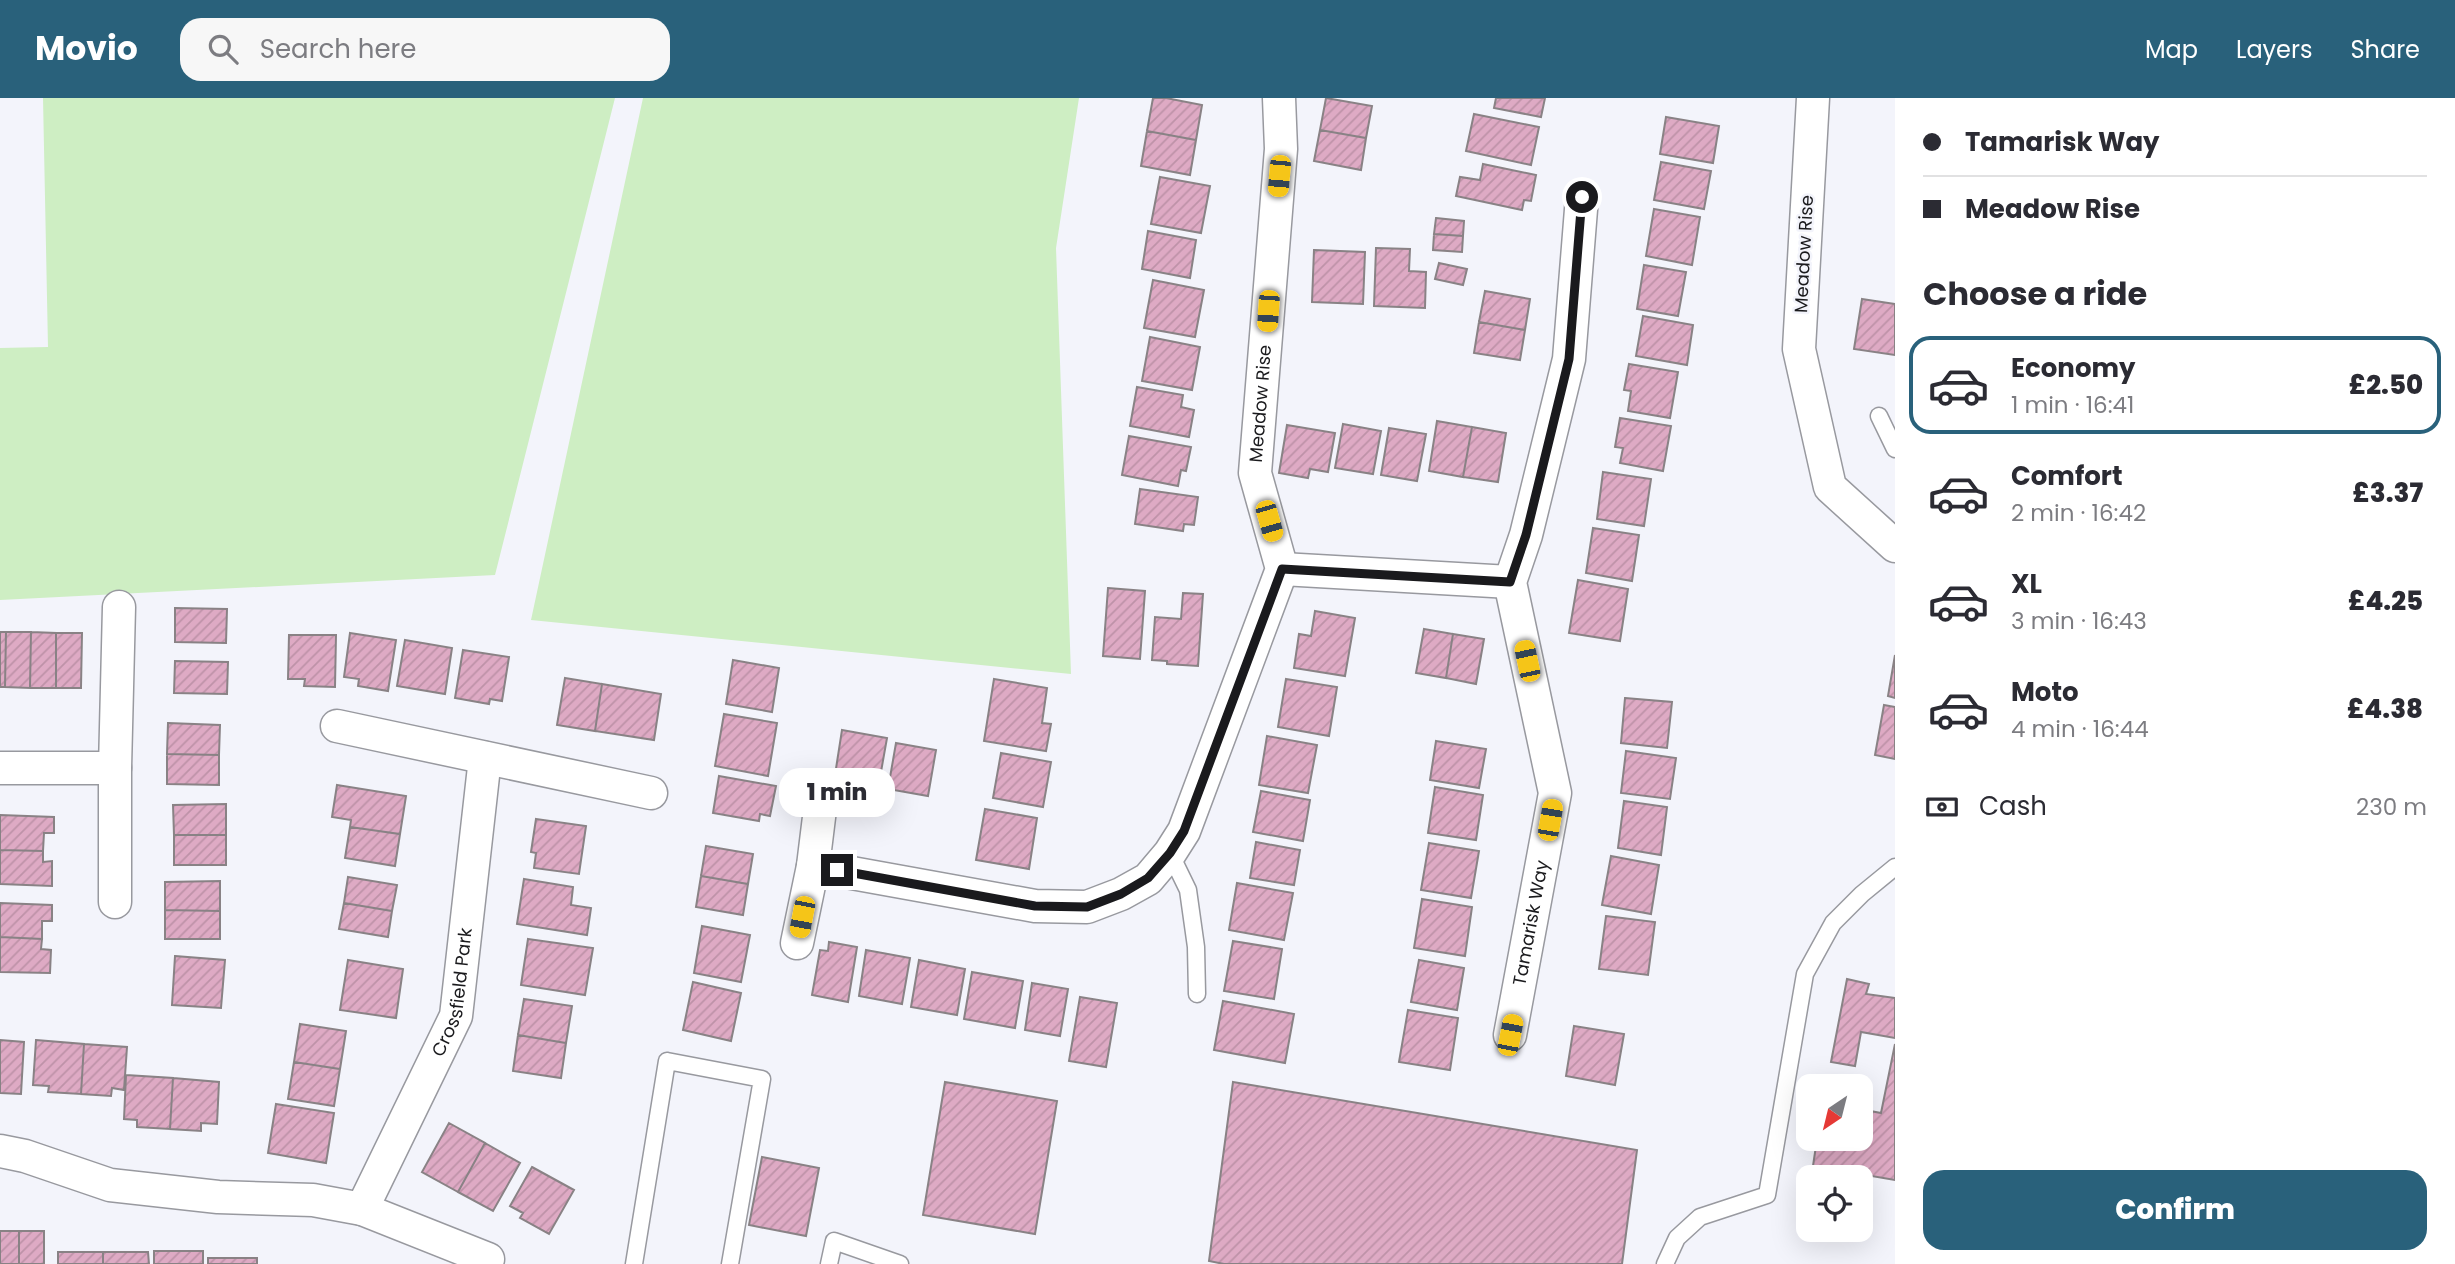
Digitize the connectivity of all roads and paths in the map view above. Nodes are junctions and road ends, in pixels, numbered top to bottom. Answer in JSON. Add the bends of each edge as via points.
{"nodes":[{"id":1,"x":1279,"y":98,"type":"edge"},
{"id":2,"x":1813,"y":98,"type":"edge"},
{"id":3,"x":1582,"y":197,"type":"dead end"},
{"id":4,"x":1879,"y":416,"type":"dead end"},
{"id":5,"x":1895,"y":449,"type":"edge"},
{"id":6,"x":1895,"y":546,"type":"edge"},
{"id":7,"x":1282,"y":569,"type":"junction"},
{"id":8,"x":1510,"y":582,"type":"junction"},
{"id":9,"x":119,"y":607,"type":"dead end"},
{"id":10,"x":337,"y":726,"type":"dead end"},
{"id":11,"x":485,"y":758,"type":"junction"},
{"id":12,"x":0,"y":768,"type":"edge"},
{"id":13,"x":115,"y":768,"type":"junction"},
{"id":14,"x":651,"y":793,"type":"dead end"},
{"id":15,"x":821,"y":801,"type":"dead end"},
{"id":16,"x":1170,"y":853,"type":"junction"},
{"id":17,"x":813,"y":866,"type":"junction"},
{"id":18,"x":1895,"y":867,"type":"edge"},
{"id":19,"x":115,"y":902,"type":"dead end"},
{"id":20,"x":797,"y":943,"type":"dead end"},
{"id":21,"x":1197,"y":994,"type":"dead end"},
{"id":22,"x":1510,"y":1035,"type":"dead end"},
{"id":23,"x":0,"y":1151,"type":"edge"},
{"id":24,"x":362,"y":1209,"type":"junction"},
{"id":25,"x":488,"y":1259,"type":"dead end"},
{"id":26,"x":634,"y":1264,"type":"edge"},
{"id":27,"x":730,"y":1264,"type":"edge"},
{"id":28,"x":829,"y":1264,"type":"edge"},
{"id":29,"x":900,"y":1264,"type":"edge"},
{"id":30,"x":1665,"y":1264,"type":"edge"}],
"edges":[{"from":1,"to":7,"type":"street","name":"Meadow Rise","via":[[1281,149],[1255,473]]},
{"from":2,"to":6,"type":"street","name":"Meadow Rise","via":[[1799,349],[1830,486]]},
{"from":3,"to":8,"type":"street","via":[[1569,359]]},
{"from":4,"to":5,"type":"lane"},
{"from":7,"to":8,"type":"street"},
{"from":7,"to":16,"type":"street","via":[[1184,831]]},
{"from":8,"to":22,"type":"street","name":"Tamarisk Way","via":[[1555,793]]},
{"from":9,"to":13,"type":"street"},
{"from":10,"to":11,"type":"street"},
{"from":11,"to":14,"type":"street"},
{"from":11,"to":24,"type":"street","name":"Crossfield Park","via":[[456,1016]]},
{"from":12,"to":13,"type":"street"},
{"from":13,"to":19,"type":"street"},
{"from":15,"to":17,"type":"street"},
{"from":16,"to":17,"type":"street","via":[[1148,878],[1087,907],[1035,906]]},
{"from":16,"to":21,"type":"lane","via":[[1188,890]]},
{"from":17,"to":20,"type":"street"},
{"from":18,"to":30,"type":"lane","via":[[1833,923],[1805,974],[1766,1195],[1700,1217],[1677,1238]]},
{"from":23,"to":24,"type":"street","via":[[110,1185],[218,1197],[313,1200]]},
{"from":24,"to":25,"type":"street"},
{"from":26,"to":27,"type":"lane","via":[[667,1061],[762,1079]]},
{"from":28,"to":29,"type":"lane","via":[[834,1241]]}]}
